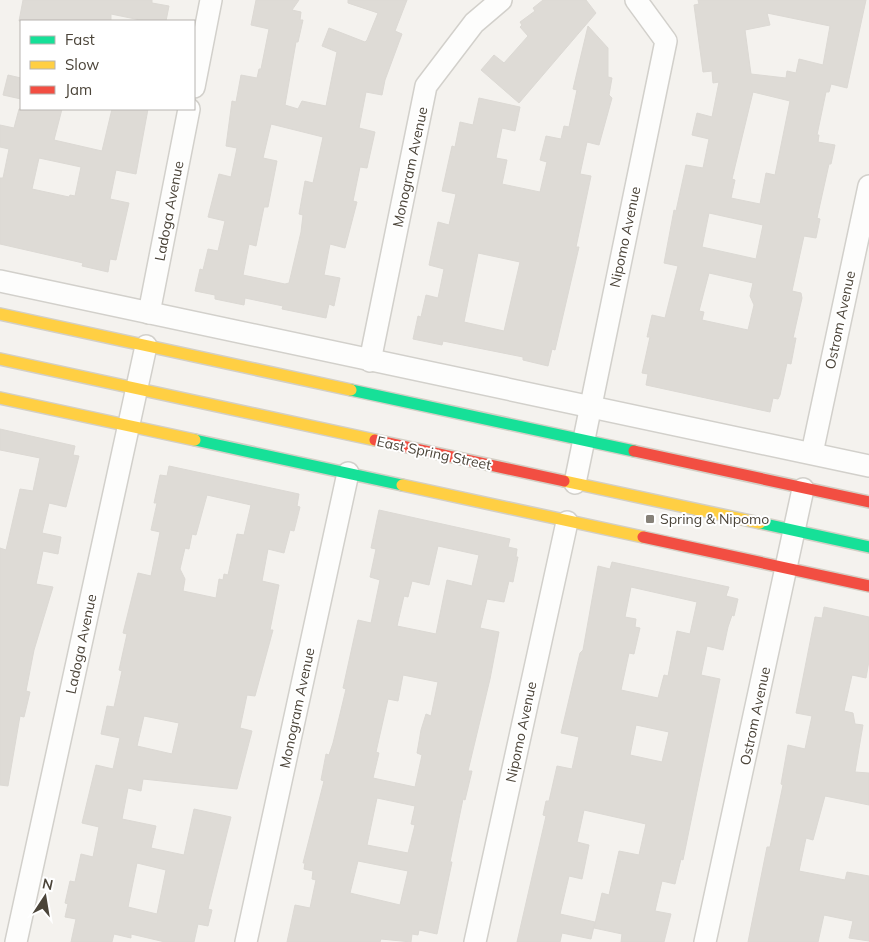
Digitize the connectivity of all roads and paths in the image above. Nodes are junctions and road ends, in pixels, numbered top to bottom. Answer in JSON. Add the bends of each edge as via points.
{"nodes":[{"id":1,"x":211,"y":0,"type":"edge"},
{"id":2,"x":501,"y":0,"type":"edge"},
{"id":3,"x":636,"y":0,"type":"edge"},
{"id":4,"x":195,"y":82,"type":"edge"},
{"id":5,"x":190,"y":110,"type":"edge"},
{"id":6,"x":869,"y":186,"type":"edge"},
{"id":7,"x":0,"y":280,"type":"edge"},
{"id":8,"x":149,"y":313,"type":"junction"},
{"id":9,"x":0,"y":314,"type":"edge"},
{"id":10,"x":146,"y":346,"type":"junction"},
{"id":11,"x":0,"y":359,"type":"edge"},
{"id":12,"x":370,"y":361,"type":"junction"},
{"id":13,"x":137,"y":388,"type":"junction"},
{"id":14,"x":0,"y":398,"type":"edge"},
{"id":15,"x":589,"y":405,"type":"junction"},
{"id":16,"x":129,"y":427,"type":"junction"},
{"id":17,"x":583,"y":442,"type":"junction"},
{"id":18,"x":812,"y":454,"type":"junction"},
{"id":19,"x":869,"y":466,"type":"edge"},
{"id":20,"x":348,"y":473,"type":"junction"},
{"id":21,"x":575,"y":483,"type":"junction"},
{"id":22,"x":803,"y":489,"type":"junction"},
{"id":23,"x":869,"y":502,"type":"edge"},
{"id":24,"x":567,"y":522,"type":"junction"},
{"id":25,"x":795,"y":531,"type":"junction"},
{"id":26,"x":869,"y":547,"type":"edge"},
{"id":27,"x":786,"y":569,"type":"junction"},
{"id":28,"x":869,"y":586,"type":"edge"},
{"id":29,"x":16,"y":942,"type":"edge"},
{"id":30,"x":246,"y":942,"type":"edge"},
{"id":31,"x":475,"y":942,"type":"edge"},
{"id":32,"x":705,"y":942,"type":"edge"}],
"edges":[{"from":1,"to":4,"type":"street"},
{"from":2,"to":12,"type":"street","name":"Monogram Avenue","via":[[474,23],[426,86]]},
{"from":3,"to":15,"type":"street","name":"Nipomo Avenue","via":[[666,42]]},
{"from":5,"to":8,"type":"street","name":"Ladoga Avenue"},
{"from":6,"to":18,"type":"street","name":"Ostrom Avenue"},
{"from":7,"to":8,"type":"street"},
{"from":8,"to":12,"type":"street"},
{"from":9,"to":10,"type":"main road"},
{"from":10,"to":13,"type":"street","name":"Ladoga Avenue"},
{"from":10,"to":17,"type":"main road"},
{"from":11,"to":13,"type":"main road","name":"East Spring Street"},
{"from":12,"to":15,"type":"street"},
{"from":13,"to":16,"type":"street","name":"Ladoga Avenue"},
{"from":13,"to":21,"type":"main road","name":"East Spring Street"},
{"from":14,"to":16,"type":"main road"},
{"from":15,"to":17,"type":"street","name":"Nipomo Avenue"},
{"from":15,"to":18,"type":"street"},
{"from":16,"to":20,"type":"main road"},
{"from":16,"to":29,"type":"street","name":"Ladoga Avenue"},
{"from":17,"to":21,"type":"street","name":"Nipomo Avenue"},
{"from":17,"to":22,"type":"main road"},
{"from":18,"to":19,"type":"street"},
{"from":20,"to":24,"type":"main road"},
{"from":20,"to":30,"type":"street","name":"Monogram Avenue"},
{"from":21,"to":25,"type":"main road","name":"East Spring Street"},
{"from":22,"to":23,"type":"main road"},
{"from":22,"to":25,"type":"street","name":"Ostrom Avenue"},
{"from":24,"to":27,"type":"main road"},
{"from":24,"to":31,"type":"street","name":"Nipomo Avenue"},
{"from":25,"to":26,"type":"main road","name":"East Spring Street"},
{"from":25,"to":27,"type":"street","name":"Ostrom Avenue"},
{"from":27,"to":28,"type":"main road"},
{"from":27,"to":32,"type":"street","name":"Ostrom Avenue"}]}
